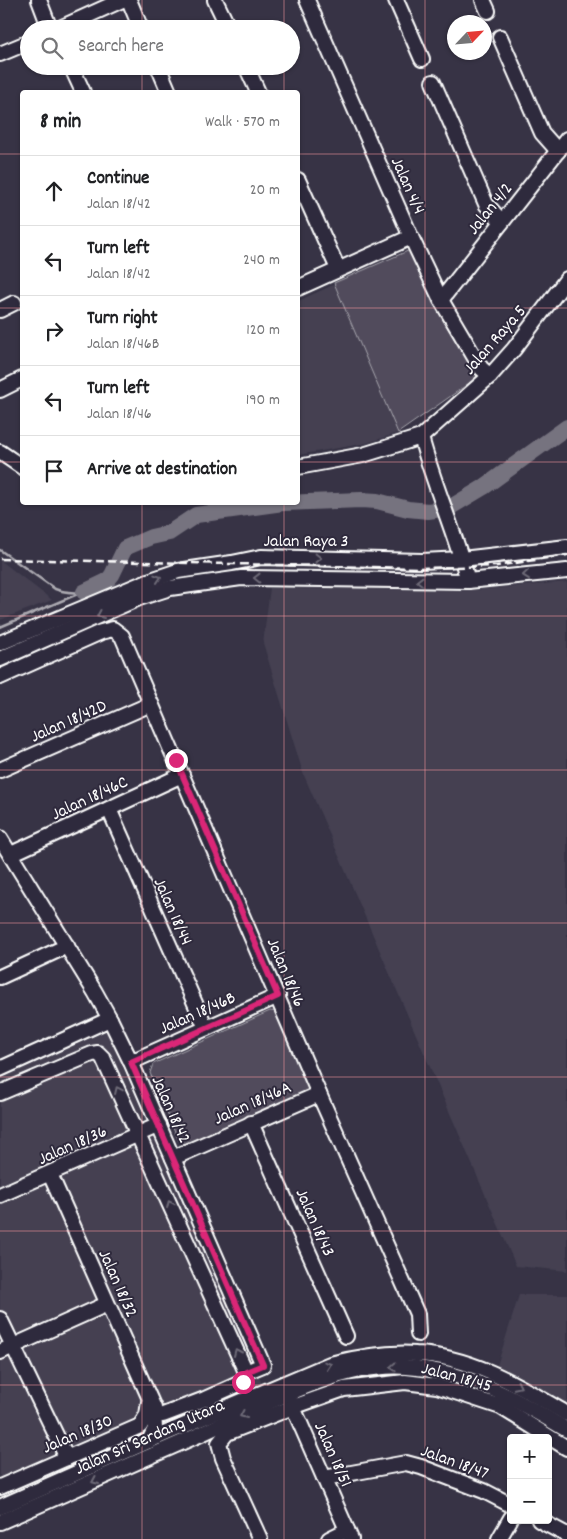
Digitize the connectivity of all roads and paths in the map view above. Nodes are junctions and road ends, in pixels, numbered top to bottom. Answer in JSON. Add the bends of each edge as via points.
{"nodes":[{"id":1,"x":39,"y":0,"type":"edge"},
{"id":2,"x":215,"y":0,"type":"edge"},
{"id":3,"x":396,"y":0,"type":"edge"},
{"id":4,"x":121,"y":1,"type":"edge"},
{"id":5,"x":312,"y":2,"type":"edge"},
{"id":6,"x":47,"y":20,"type":"edge"},
{"id":7,"x":78,"y":20,"type":"edge"},
{"id":8,"x":135,"y":20,"type":"edge"},
{"id":9,"x":224,"y":20,"type":"edge"},
{"id":10,"x":500,"y":37,"type":"dead end"},
{"id":11,"x":20,"y":46,"type":"edge"},
{"id":12,"x":0,"y":54,"type":"edge"},
{"id":13,"x":422,"y":59,"type":"dead end"},
{"id":14,"x":75,"y":75,"type":"edge"},
{"id":15,"x":162,"y":75,"type":"edge"},
{"id":16,"x":250,"y":75,"type":"edge"},
{"id":17,"x":433,"y":82,"type":"dead end"},
{"id":18,"x":82,"y":90,"type":"edge"},
{"id":19,"x":168,"y":90,"type":"edge"},
{"id":20,"x":257,"y":90,"type":"edge"},
{"id":21,"x":567,"y":139,"type":"edge"},
{"id":22,"x":558,"y":151,"type":"junction"},
{"id":23,"x":300,"y":184,"type":"edge"},
{"id":24,"x":502,"y":222,"type":"junction"},
{"id":25,"x":411,"y":237,"type":"junction"},
{"id":26,"x":338,"y":269,"type":"junction"},
{"id":27,"x":567,"y":279,"type":"edge"},
{"id":28,"x":300,"y":287,"type":"edge"},
{"id":29,"x":440,"y":300,"type":"junction"},
{"id":30,"x":14,"y":303,"type":"dead end"},
{"id":31,"x":0,"y":310,"type":"edge"},
{"id":32,"x":490,"y":376,"type":"junction"},
{"id":33,"x":20,"y":380,"type":"edge"},
{"id":34,"x":0,"y":390,"type":"edge"},
{"id":35,"x":421,"y":437,"type":"junction"},
{"id":36,"x":0,"y":452,"type":"edge"},
{"id":37,"x":20,"y":465,"type":"edge"},
{"id":38,"x":300,"y":467,"type":"edge"},
{"id":39,"x":453,"y":534,"type":"junction"},
{"id":40,"x":567,"y":547,"type":"edge"},
{"id":41,"x":462,"y":559,"type":"junction"},
{"id":42,"x":422,"y":560,"type":"junction"},
{"id":43,"x":567,"y":571,"type":"edge"},
{"id":44,"x":468,"y":581,"type":"junction"},
{"id":45,"x":0,"y":643,"type":"edge"},
{"id":46,"x":0,"y":658,"type":"edge"},
{"id":47,"x":0,"y":677,"type":"edge"},
{"id":48,"x":151,"y":704,"type":"junction"},
{"id":49,"x":0,"y":770,"type":"edge"},
{"id":50,"x":182,"y":776,"type":"junction"},
{"id":51,"x":109,"y":809,"type":"junction"},
{"id":52,"x":0,"y":838,"type":"edge"},
{"id":53,"x":11,"y":854,"type":"junction"},
{"id":54,"x":67,"y":946,"type":"junction"},
{"id":55,"x":0,"y":977,"type":"edge"},
{"id":56,"x":278,"y":996,"type":"junction"},
{"id":57,"x":110,"y":1020,"type":"junction"},
{"id":58,"x":206,"y":1028,"type":"junction"},
{"id":59,"x":131,"y":1062,"type":"junction"},
{"id":60,"x":0,"y":1069,"type":"edge"},
{"id":61,"x":0,"y":1093,"type":"edge"},
{"id":62,"x":319,"y":1094,"type":"junction"},
{"id":63,"x":251,"y":1123,"type":"junction"},
{"id":64,"x":159,"y":1125,"type":"junction"},
{"id":65,"x":139,"y":1135,"type":"junction"},
{"id":66,"x":173,"y":1158,"type":"junction"},
{"id":67,"x":50,"y":1174,"type":"junction"},
{"id":68,"x":0,"y":1195,"type":"edge"},
{"id":69,"x":107,"y":1304,"type":"junction"},
{"id":70,"x":0,"y":1319,"type":"edge"},
{"id":71,"x":418,"y":1334,"type":"dead end"},
{"id":72,"x":346,"y":1336,"type":"dead end"},
{"id":73,"x":6,"y":1349,"type":"edge"},
{"id":74,"x":246,"y":1372,"type":"junction"},
{"id":75,"x":288,"y":1395,"type":"junction"},
{"id":76,"x":156,"y":1406,"type":"junction"},
{"id":77,"x":567,"y":1414,"type":"edge"},
{"id":78,"x":179,"y":1428,"type":"junction"},
{"id":79,"x":567,"y":1430,"type":"edge"},
{"id":80,"x":149,"y":1441,"type":"junction"},
{"id":81,"x":567,"y":1448,"type":"edge"},
{"id":82,"x":67,"y":1458,"type":"junction"},
{"id":83,"x":324,"y":1478,"type":"junction"},
{"id":84,"x":0,"y":1487,"type":"edge"},
{"id":85,"x":507,"y":1503,"type":"edge"},
{"id":86,"x":0,"y":1507,"type":"edge"},
{"id":87,"x":0,"y":1522,"type":"edge"},
{"id":88,"x":508,"y":1524,"type":"edge"},
{"id":89,"x":546,"y":1524,"type":"edge"},
{"id":90,"x":349,"y":1535,"type":"edge"},
{"id":91,"x":567,"y":1535,"type":"edge"},
{"id":92,"x":260,"y":1539,"type":"edge"},
{"id":93,"x":329,"y":1539,"type":"edge"},
{"id":94,"x":499,"y":1539,"type":"edge"}],
"edges":[{"from":1,"to":6,"type":"street"},
{"from":2,"to":9,"type":"street"},
{"from":3,"to":13,"type":"street"},
{"from":4,"to":7,"type":"street"},
{"from":4,"to":8,"type":"street"},
{"from":5,"to":25,"type":"street","name":"Jalan 4/4"},
{"from":10,"to":22,"type":"street","via":[[542,134]]},
{"from":11,"to":12,"type":"street"},
{"from":14,"to":18,"type":"street"},
{"from":15,"to":19,"type":"street"},
{"from":16,"to":20,"type":"street"},
{"from":17,"to":24,"type":"street","via":[[486,204]]},
{"from":21,"to":22,"type":"street","name":"Jalan 4/2"},
{"from":22,"to":24,"type":"street","name":"Jalan 4/2"},
{"from":23,"to":26,"type":"street"},
{"from":24,"to":29,"type":"street","name":"Jalan 4/2"},
{"from":25,"to":26,"type":"street"},
{"from":25,"to":29,"type":"street","name":"Jalan 4/4"},
{"from":26,"to":28,"type":"street"},
{"from":27,"to":32,"type":"street","name":"Jalan Raya 5"},
{"from":29,"to":32,"type":"street","name":"Jalan 4/4","via":[[481,368]]},
{"from":30,"to":31,"type":"street"},
{"from":32,"to":35,"type":"street","name":"Jalan Raya 5"},
{"from":33,"to":34,"type":"street"},
{"from":35,"to":38,"type":"street","via":[[363,455]]},
{"from":35,"to":39,"type":"street"},
{"from":36,"to":37,"type":"street"},
{"from":39,"to":41,"type":"street"},
{"from":39,"to":42,"type":"street","via":[[452,546],[445,552]]},
{"from":40,"to":41,"type":"street","name":"Jalan Raya 3"},
{"from":41,"to":42,"type":"street","name":"Jalan Raya 3"},
{"from":41,"to":44,"type":"street"},
{"from":45,"to":42,"type":"street","name":"Jalan Raya 3","one_way":true,"via":[[133,586],[178,571],[261,557]]},
{"from":43,"to":44,"type":"street","one_way":true},
{"from":44,"to":46,"type":"street","one_way":true,"via":[[241,578],[170,588],[139,598]]},
{"from":47,"to":48,"type":"street","name":"Jalan 18/46","via":[[112,629],[122,636]]},
{"from":48,"to":49,"type":"street","name":"Jalan 18/42D"},
{"from":48,"to":50,"type":"street","name":"Jalan 18/46"},
{"from":50,"to":51,"type":"street","name":"Jalan 18/46C"},
{"from":50,"to":56,"type":"street","name":"Jalan 18/46"},
{"from":51,"to":53,"type":"street","name":"Jalan 18/46C"},
{"from":51,"to":58,"type":"street","name":"Jalan 18/44"},
{"from":52,"to":53,"type":"street","name":"Jalan 18/42"},
{"from":53,"to":54,"type":"street","name":"Jalan 18/42"},
{"from":54,"to":55,"type":"street"},
{"from":54,"to":57,"type":"street","name":"Jalan 18/42"},
{"from":56,"to":58,"type":"street","name":"Jalan 18/46B"},
{"from":56,"to":62,"type":"street","name":"Jalan 18/46"},
{"from":57,"to":59,"type":"street","name":"Jalan 18/42"},
{"from":57,"to":60,"type":"street"},
{"from":58,"to":59,"type":"street","name":"Jalan 18/46B"},
{"from":59,"to":64,"type":"street","name":"Jalan 18/42"},
{"from":65,"to":61,"type":"street","one_way":true,"via":[[98,1053]]},
{"from":62,"to":63,"type":"street","name":"Jalan 18/46A"},
{"from":62,"to":71,"type":"street","name":"Jalan 18/46","via":[[417,1314]]},
{"from":63,"to":66,"type":"street","name":"Jalan 18/46A"},
{"from":63,"to":72,"type":"street","name":"Jalan 18/43"},
{"from":64,"to":65,"type":"street","name":"Jalan 18/36"},
{"from":64,"to":66,"type":"street","name":"Jalan 18/42"},
{"from":65,"to":67,"type":"street","name":"Jalan 18/36"},
{"from":74,"to":65,"type":"street","one_way":true},
{"from":66,"to":74,"type":"street","name":"Jalan 18/42","via":[[263,1365]]},
{"from":67,"to":68,"type":"street","name":"Jalan 18/36"},
{"from":67,"to":69,"type":"street","name":"Jalan 18/32"},
{"from":69,"to":73,"type":"street"},
{"from":69,"to":76,"type":"street","name":"Jalan 18/32"},
{"from":70,"to":73,"type":"street"},
{"from":73,"to":82,"type":"street"},
{"from":74,"to":76,"type":"street","via":[[243,1382],[205,1399]]},
{"from":75,"to":77,"type":"street","name":"Jalan Sri Serdang Utara","one_way":true,"via":[[330,1364],[373,1355],[419,1354],[481,1368]]},
{"from":75,"to":78,"type":"street","name":"Jalan Sri Serdang Utara"},
{"from":79,"to":75,"type":"street","name":"Jalan Sri Serdang Utara","one_way":true,"via":[[518,1400],[465,1377],[406,1366],[342,1373]]},
{"from":75,"to":81,"type":"street","name":"Jalan 18/45","via":[[405,1382],[437,1386],[500,1407]]},
{"from":75,"to":83,"type":"street","name":"Jalan 18/51"},
{"from":75,"to":87,"type":"street","name":"Jalan Sri Serdang Utara","one_way":true},
{"from":75,"to":92,"type":"street","name":"Jalan 18/45","via":[[227,1433],[219,1443]]},
{"from":76,"to":78,"type":"street"},
{"from":76,"to":80,"type":"street","via":[[155,1430]]},
{"from":76,"to":82,"type":"street","name":"Jalan 18/30","via":[[140,1426]]},
{"from":78,"to":80,"type":"street","name":"Jalan Sri Serdang Utara"},
{"from":80,"to":86,"type":"street","name":"Jalan Sri Serdang Utara"},
{"from":82,"to":84,"type":"street","name":"Jalan 18/30"},
{"from":83,"to":85,"type":"street","name":"Jalan 18/47","via":[[406,1463],[484,1491]]},
{"from":83,"to":90,"type":"street","name":"Jalan 18/51"},
{"from":88,"to":94,"type":"street"},
{"from":89,"to":91,"type":"street"},
{"from":90,"to":93,"type":"street"}]}
